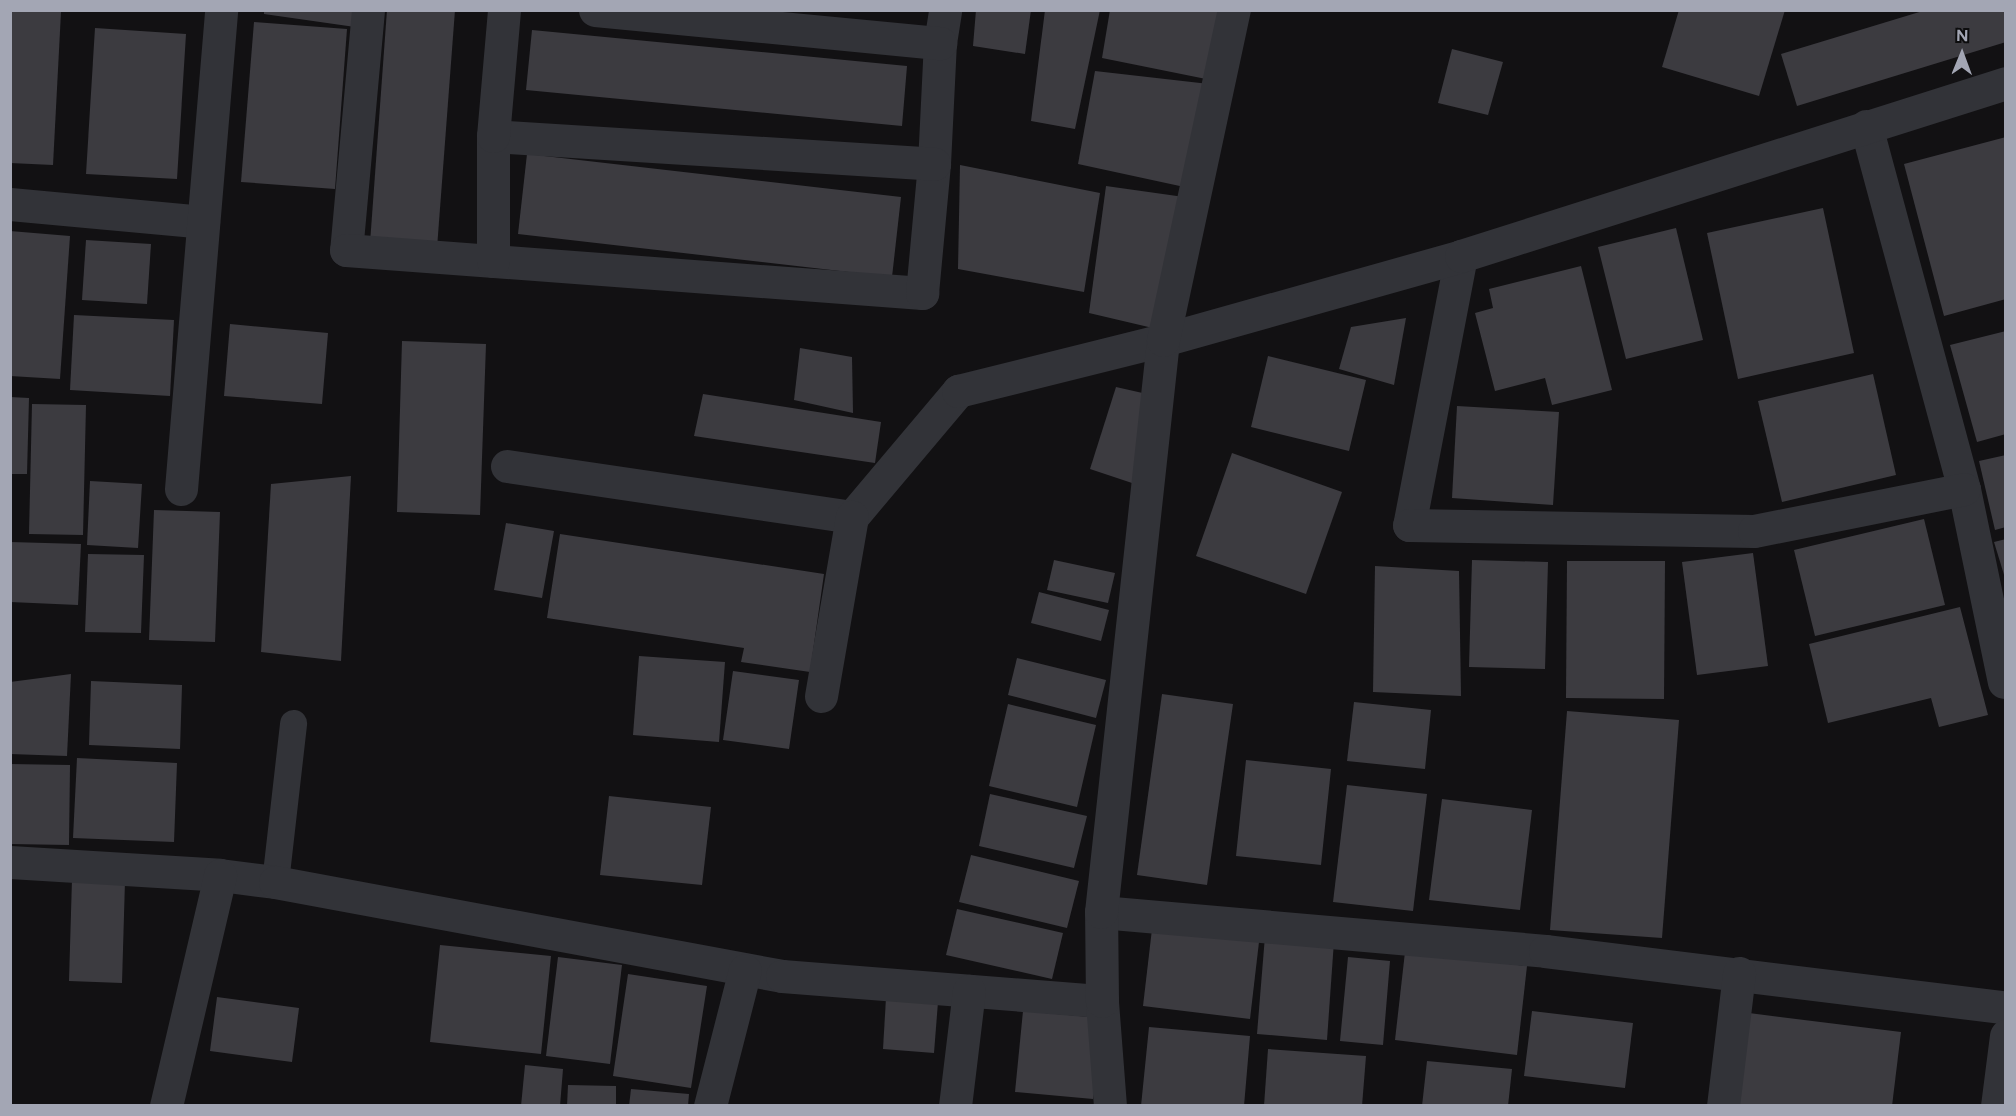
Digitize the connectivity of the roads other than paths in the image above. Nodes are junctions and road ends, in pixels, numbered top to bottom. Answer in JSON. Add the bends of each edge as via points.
{"nodes":[{"id":1,"x":221,"y":10,"type":"edge"},
{"id":2,"x":368,"y":10,"type":"edge"},
{"id":3,"x":504,"y":10,"type":"edge"},
{"id":4,"x":595,"y":10,"type":"edge"},
{"id":5,"x":945,"y":10,"type":"edge"},
{"id":6,"x":1234,"y":10,"type":"edge"},
{"id":7,"x":940,"y":43,"type":"junction"},
{"id":8,"x":2006,"y":82,"type":"edge"},
{"id":9,"x":1866,"y":126,"type":"junction"},
{"id":10,"x":494,"y":136,"type":"junction"},
{"id":11,"x":934,"y":164,"type":"junction"},
{"id":12,"x":10,"y":204,"type":"edge"},
{"id":13,"x":203,"y":222,"type":"junction"},
{"id":14,"x":1461,"y":256,"type":"junction"},
{"id":15,"x":493,"y":261,"type":"junction"},
{"id":16,"x":1163,"y":340,"type":"junction"},
{"id":17,"x":507,"y":466,"type":"dead end"},
{"id":18,"x":181,"y":489,"type":"dead end"},
{"id":19,"x":1964,"y":489,"type":"junction"},
{"id":20,"x":852,"y":517,"type":"junction"},
{"id":21,"x":2004,"y":682,"type":"edge"},
{"id":22,"x":821,"y":696,"type":"dead end"},
{"id":23,"x":293,"y":723,"type":"dead end"},
{"id":24,"x":10,"y":861,"type":"edge"},
{"id":25,"x":220,"y":875,"type":"junction"},
{"id":26,"x":275,"y":882,"type":"junction"},
{"id":27,"x":1101,"y":912,"type":"junction"},
{"id":28,"x":745,"y":970,"type":"junction"},
{"id":29,"x":1739,"y":973,"type":"junction"},
{"id":30,"x":969,"y":991,"type":"junction"},
{"id":31,"x":1102,"y":1001,"type":"junction"},
{"id":32,"x":2006,"y":1008,"type":"edge"},
{"id":33,"x":2006,"y":1036,"type":"edge"},
{"id":34,"x":166,"y":1106,"type":"edge"},
{"id":35,"x":710,"y":1106,"type":"edge"},
{"id":36,"x":955,"y":1106,"type":"edge"},
{"id":37,"x":1110,"y":1106,"type":"edge"},
{"id":38,"x":1723,"y":1106,"type":"edge"},
{"id":39,"x":1997,"y":1106,"type":"edge"}],
"edges":[{"from":1,"to":13,"type":"street"},
{"from":2,"to":15,"type":"street","via":[[346,250]]},
{"from":3,"to":10,"type":"street"},
{"from":4,"to":7,"type":"street"},
{"from":5,"to":7,"type":"street"},
{"from":6,"to":16,"type":"street"},
{"from":7,"to":11,"type":"street"},
{"from":8,"to":9,"type":"street"},
{"from":9,"to":14,"type":"street"},
{"from":9,"to":19,"type":"street"},
{"from":10,"to":11,"type":"street"},
{"from":10,"to":15,"type":"street"},
{"from":11,"to":15,"type":"street","via":[[922,293]]},
{"from":12,"to":13,"type":"street"},
{"from":13,"to":18,"type":"street"},
{"from":14,"to":16,"type":"street"},
{"from":14,"to":19,"type":"street","via":[[1409,525],[1754,531]]},
{"from":16,"to":20,"type":"street","via":[[958,391]]},
{"from":16,"to":27,"type":"street"},
{"from":17,"to":20,"type":"street"},
{"from":19,"to":21,"type":"street"},
{"from":20,"to":22,"type":"street"},
{"from":23,"to":26,"type":"lane"},
{"from":24,"to":25,"type":"street"},
{"from":25,"to":26,"type":"street"},
{"from":25,"to":34,"type":"street"},
{"from":26,"to":28,"type":"street"},
{"from":27,"to":29,"type":"street","via":[[1545,951]]},
{"from":27,"to":31,"type":"street"},
{"from":28,"to":30,"type":"street"},
{"from":28,"to":35,"type":"street"},
{"from":29,"to":32,"type":"street"},
{"from":29,"to":38,"type":"street"},
{"from":30,"to":31,"type":"street"},
{"from":30,"to":36,"type":"street"},
{"from":31,"to":37,"type":"street"},
{"from":33,"to":39,"type":"street"}]}
